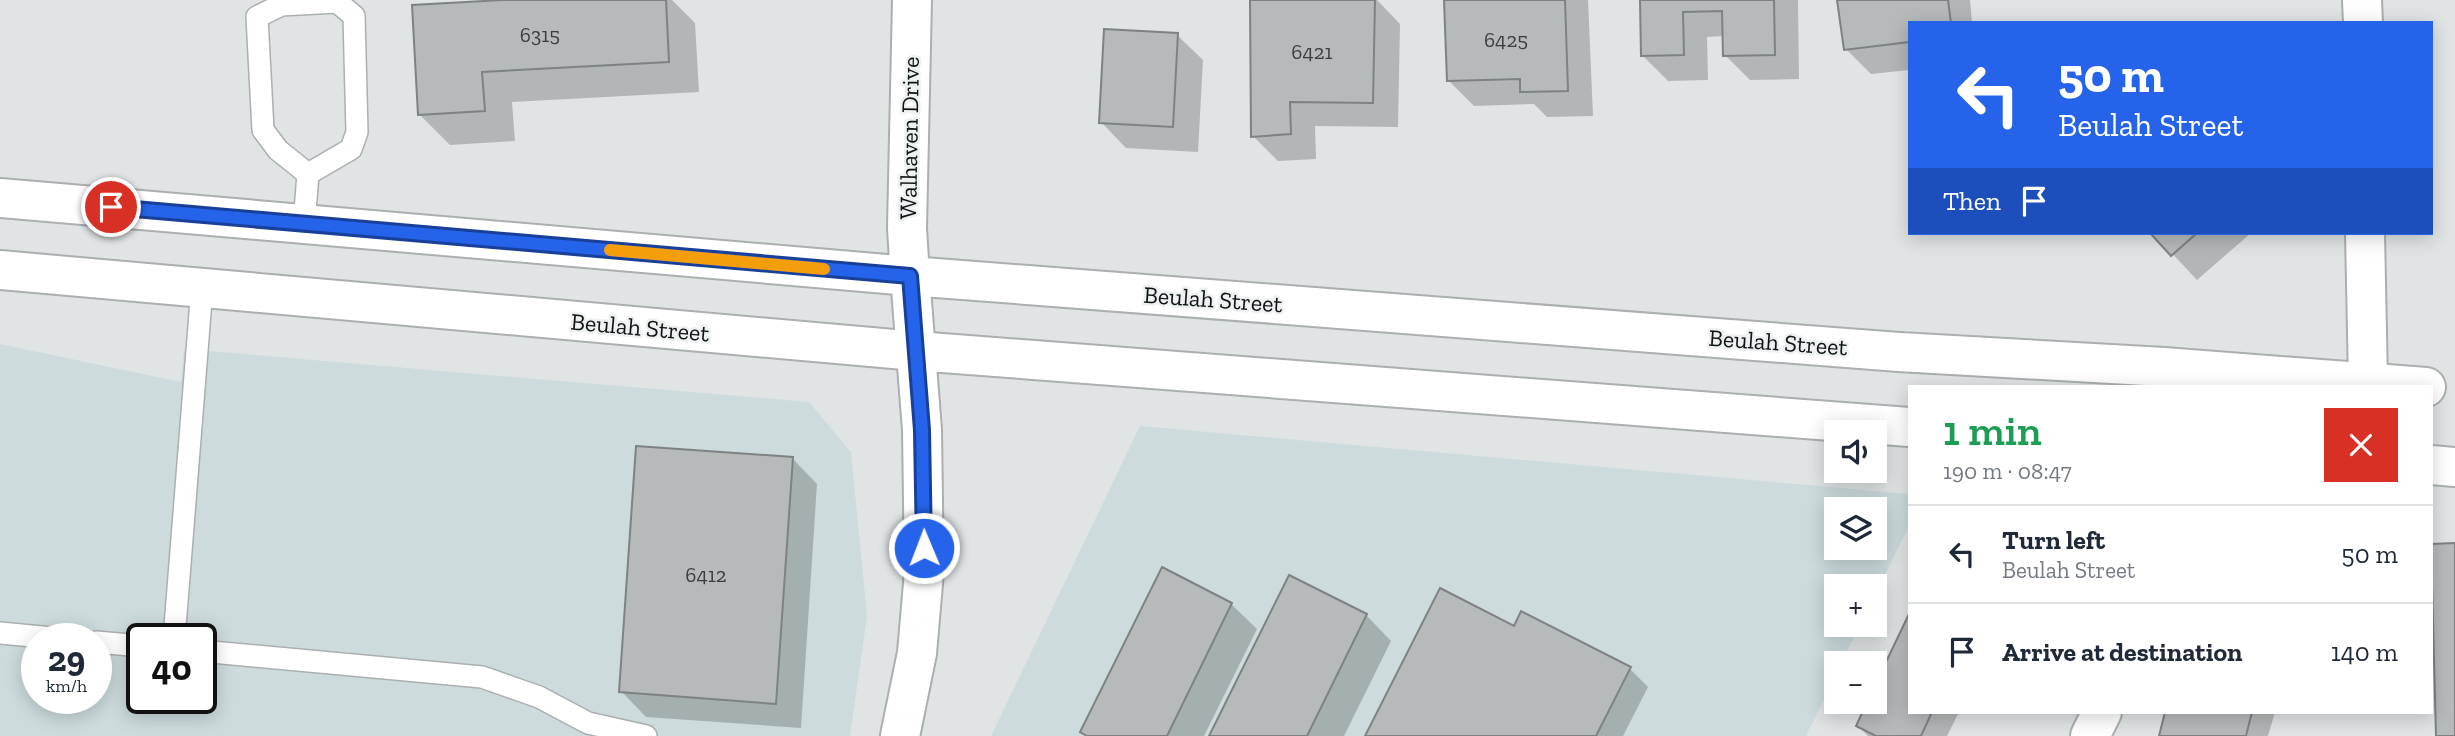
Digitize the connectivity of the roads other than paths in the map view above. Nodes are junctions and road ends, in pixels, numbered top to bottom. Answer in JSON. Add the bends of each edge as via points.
{"nodes":[{"id":1,"x":912,"y":0,"type":"edge"},
{"id":2,"x":2362,"y":0,"type":"edge"},
{"id":3,"x":2362,"y":21,"type":"edge"},
{"id":4,"x":308,"y":174,"type":"junction"},
{"id":5,"x":0,"y":198,"type":"edge"},
{"id":6,"x":304,"y":224,"type":"junction"},
{"id":7,"x":2365,"y":235,"type":"edge"},
{"id":8,"x":0,"y":270,"type":"edge"},
{"id":9,"x":910,"y":276,"type":"junction"},
{"id":10,"x":202,"y":288,"type":"junction"},
{"id":11,"x":916,"y":351,"type":"junction"},
{"id":12,"x":2163,"y":377,"type":"edge"},
{"id":13,"x":2368,"y":382,"type":"junction"},
{"id":14,"x":2404,"y":385,"type":"edge"},
{"id":15,"x":2433,"y":387,"type":"edge"},
{"id":16,"x":2455,"y":389,"type":"edge"},
{"id":17,"x":1908,"y":427,"type":"edge"},
{"id":18,"x":2433,"y":465,"type":"edge"},
{"id":19,"x":2455,"y":467,"type":"edge"},
{"id":20,"x":175,"y":623,"type":"edge"},
{"id":21,"x":0,"y":633,"type":"edge"},
{"id":22,"x":21,"y":635,"type":"edge"},
{"id":23,"x":217,"y":652,"type":"edge"},
{"id":24,"x":2101,"y":714,"type":"edge"},
{"id":25,"x":646,"y":736,"type":"edge"},
{"id":26,"x":900,"y":736,"type":"edge"},
{"id":27,"x":2090,"y":736,"type":"edge"}],
"edges":[{"from":1,"to":9,"type":"main road","name":"Walhaven Drive"},
{"from":2,"to":3,"type":"main road"},
{"from":4,"to":4,"type":"lane","via":[[278,150],[263,130],[257,17],[281,5],[337,2],[354,16],[357,132],[351,149]]},
{"from":4,"to":6,"type":"lane"},
{"from":5,"to":6,"type":"main road","name":"Beulah Street"},
{"from":6,"to":9,"type":"main road","name":"Beulah Street"},
{"from":7,"to":13,"type":"main road"},
{"from":8,"to":10,"type":"main road","name":"Beulah Street"},
{"from":9,"to":11,"type":"main road","name":"Walhaven Drive"},
{"from":9,"to":12,"type":"main road","name":"Beulah Street","via":[[1899,352]]},
{"from":10,"to":11,"type":"main road","name":"Beulah Street"},
{"from":10,"to":20,"type":"lane"},
{"from":11,"to":17,"type":"main road","name":"Beulah Street"},
{"from":11,"to":26,"type":"main road","name":"Walhaven Drive","via":[[925,572],[917,653]]},
{"from":12,"to":13,"type":"main road","name":"Beulah Street"},
{"from":13,"to":14,"type":"main road","name":"Beulah Street"},
{"from":15,"to":16,"type":"main road","name":"Beulah Street"},
{"from":18,"to":19,"type":"main road"},
{"from":21,"to":22,"type":"lane"},
{"from":23,"to":25,"type":"lane","via":[[482,677],[539,697],[589,723]]},
{"from":24,"to":27,"type":"main road"}]}
